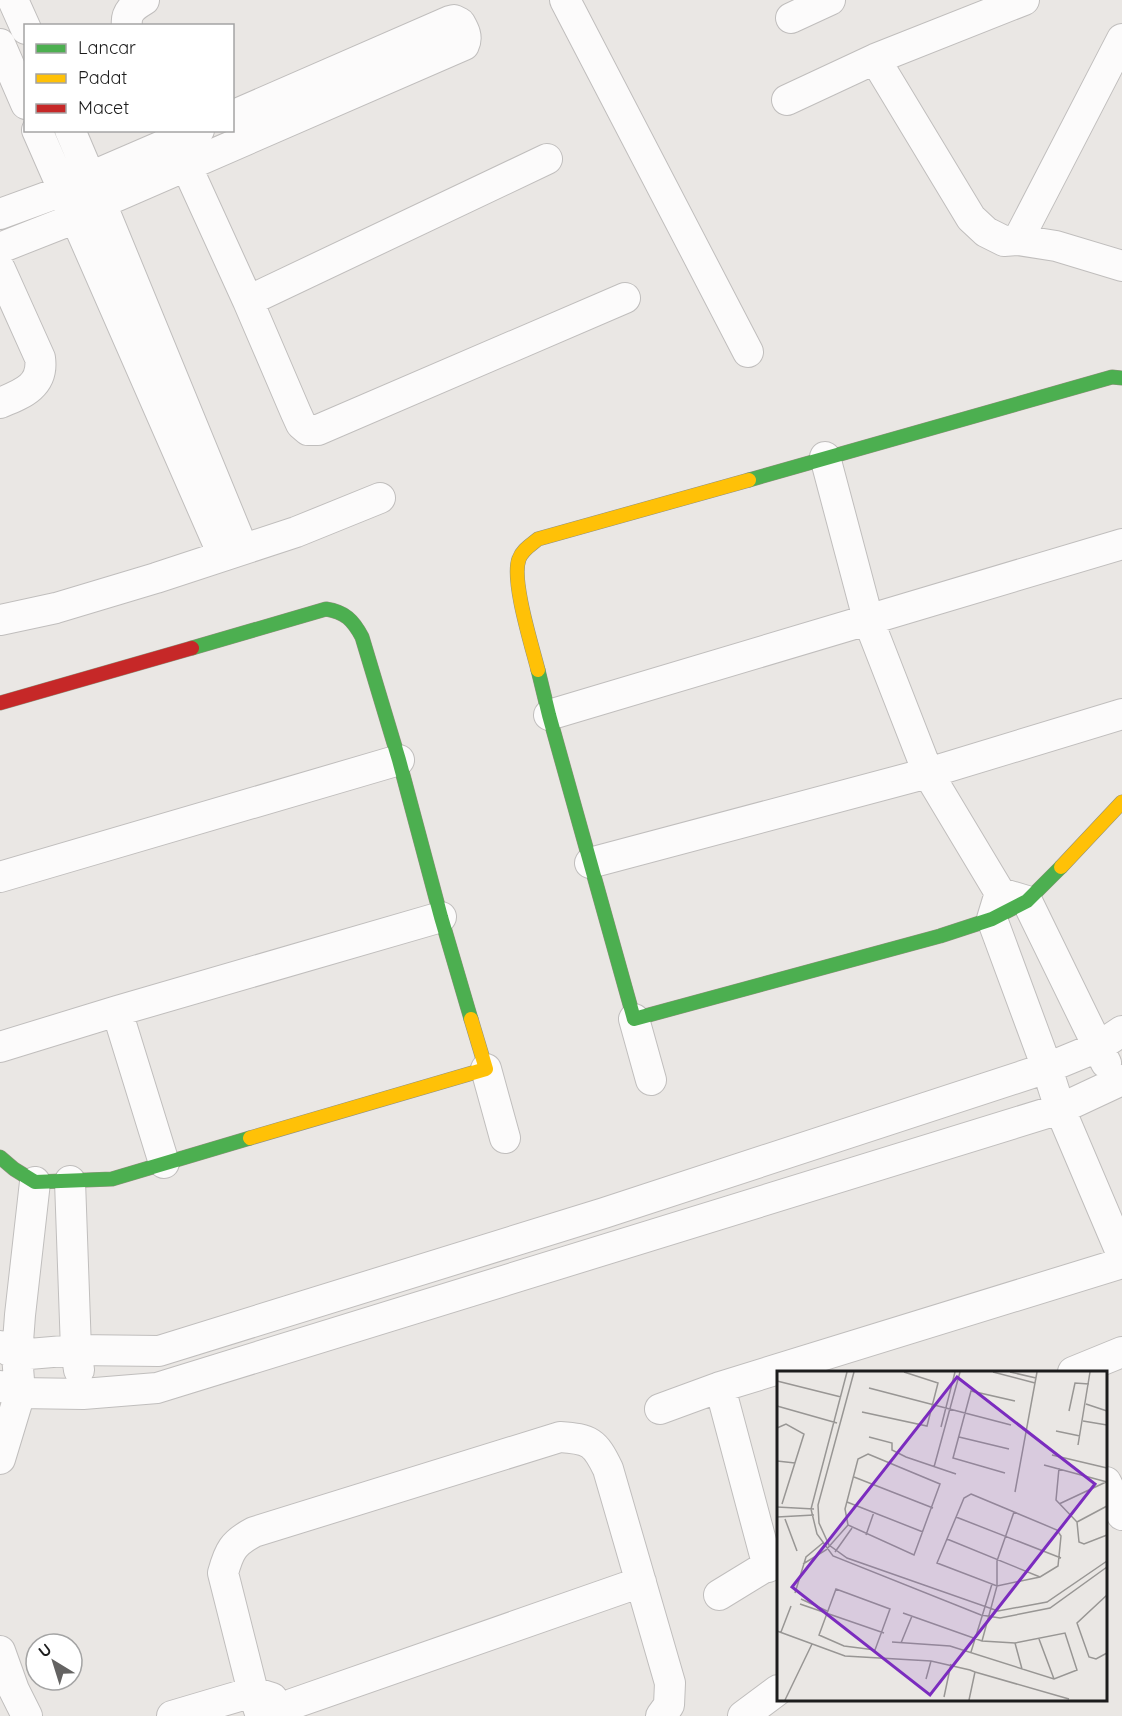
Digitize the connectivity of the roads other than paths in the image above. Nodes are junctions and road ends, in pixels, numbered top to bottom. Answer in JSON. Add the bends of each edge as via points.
{"nodes":[{"id":1,"x":13,"y":0,"type":"edge"},
{"id":2,"x":144,"y":0,"type":"edge"},
{"id":3,"x":565,"y":0,"type":"edge"},
{"id":4,"x":830,"y":0,"type":"edge"},
{"id":5,"x":1024,"y":0,"type":"edge"},
{"id":6,"x":790,"y":18,"type":"dead end"},
{"id":7,"x":127,"y":24,"type":"edge"},
{"id":8,"x":24,"y":25,"type":"edge"},
{"id":9,"x":1122,"y":39,"type":"edge"},
{"id":10,"x":0,"y":44,"type":"edge"},
{"id":11,"x":875,"y":59,"type":"junction"},
{"id":12,"x":24,"y":99,"type":"edge"},
{"id":13,"x":788,"y":100,"type":"dead end"},
{"id":14,"x":234,"y":115,"type":"edge"},
{"id":15,"x":234,"y":122,"type":"edge"},
{"id":16,"x":38,"y":132,"type":"edge"},
{"id":17,"x":71,"y":132,"type":"edge"},
{"id":18,"x":209,"y":132,"type":"edge"},
{"id":19,"x":183,"y":142,"type":"edge"},
{"id":20,"x":547,"y":159,"type":"dead end"},
{"id":21,"x":96,"y":190,"type":"junction"},
{"id":22,"x":63,"y":191,"type":"junction"},
{"id":23,"x":0,"y":214,"type":"edge"},
{"id":24,"x":76,"y":218,"type":"junction"},
{"id":25,"x":1018,"y":240,"type":"junction"},
{"id":26,"x":0,"y":248,"type":"edge"},
{"id":27,"x":1122,"y":266,"type":"edge"},
{"id":28,"x":0,"y":269,"type":"edge"},
{"id":29,"x":625,"y":298,"type":"dead end"},
{"id":30,"x":248,"y":301,"type":"junction"},
{"id":31,"x":748,"y":352,"type":"dead end"},
{"id":32,"x":1122,"y":378,"type":"edge"},
{"id":33,"x":0,"y":403,"type":"edge"},
{"id":34,"x":825,"y":457,"type":"junction"},
{"id":35,"x":380,"y":498,"type":"dead end"},
{"id":36,"x":1122,"y":544,"type":"edge"},
{"id":37,"x":233,"y":552,"type":"junction"},
{"id":38,"x":868,"y":619,"type":"junction"},
{"id":39,"x":0,"y":620,"type":"edge"},
{"id":40,"x":0,"y":703,"type":"edge"},
{"id":41,"x":1122,"y":714,"type":"edge"},
{"id":42,"x":549,"y":716,"type":"junction"},
{"id":43,"x":399,"y":760,"type":"junction"},
{"id":44,"x":928,"y":773,"type":"junction"},
{"id":45,"x":1122,"y":802,"type":"edge"},
{"id":46,"x":590,"y":863,"type":"junction"},
{"id":47,"x":0,"y":877,"type":"edge"},
{"id":48,"x":1006,"y":904,"type":"junction"},
{"id":49,"x":441,"y":917,"type":"junction"},
{"id":50,"x":117,"y":1011,"type":"junction"},
{"id":51,"x":634,"y":1019,"type":"junction"},
{"id":52,"x":1110,"y":1039,"type":"edge"},
{"id":53,"x":0,"y":1047,"type":"edge"},
{"id":54,"x":1047,"y":1068,"type":"junction"},
{"id":55,"x":486,"y":1069,"type":"junction"},
{"id":56,"x":651,"y":1080,"type":"dead end"},
{"id":57,"x":1120,"y":1088,"type":"edge"},
{"id":58,"x":1060,"y":1109,"type":"junction"},
{"id":59,"x":506,"y":1138,"type":"dead end"},
{"id":60,"x":0,"y":1157,"type":"edge"},
{"id":61,"x":164,"y":1163,"type":"junction"},
{"id":62,"x":70,"y":1181,"type":"junction"},
{"id":63,"x":35,"y":1182,"type":"junction"},
{"id":64,"x":604,"y":1213,"type":"junction"},
{"id":65,"x":614,"y":1248,"type":"junction"},
{"id":66,"x":1122,"y":1255,"type":"edge"},
{"id":67,"x":1122,"y":1263,"type":"edge"},
{"id":68,"x":9,"y":1350,"type":"edge"},
{"id":69,"x":76,"y":1350,"type":"junction"},
{"id":70,"x":1122,"y":1352,"type":"edge"},
{"id":71,"x":1075,"y":1371,"type":"edge"},
{"id":72,"x":720,"y":1387,"type":"junction"},
{"id":73,"x":10,"y":1390,"type":"edge"},
{"id":74,"x":83,"y":1394,"type":"junction"},
{"id":75,"x":660,"y":1409,"type":"dead end"},
{"id":76,"x":0,"y":1459,"type":"edge"},
{"id":77,"x":1122,"y":1471,"type":"edge"},
{"id":78,"x":1107,"y":1479,"type":"edge"},
{"id":79,"x":1107,"y":1482,"type":"edge"},
{"id":80,"x":1122,"y":1515,"type":"edge"},
{"id":81,"x":773,"y":1563,"type":"edge"},
{"id":82,"x":641,"y":1582,"type":"junction"},
{"id":83,"x":719,"y":1595,"type":"dead end"},
{"id":84,"x":0,"y":1651,"type":"edge"},
{"id":85,"x":777,"y":1691,"type":"edge"},
{"id":86,"x":257,"y":1704,"type":"edge"},
{"id":87,"x":285,"y":1710,"type":"edge"},
{"id":88,"x":27,"y":1716,"type":"edge"},
{"id":89,"x":172,"y":1716,"type":"edge"},
{"id":90,"x":661,"y":1716,"type":"edge"},
{"id":91,"x":742,"y":1716,"type":"edge"}],
"edges":[{"from":1,"to":8,"type":"street"},
{"from":2,"to":7,"type":"street","via":[[131,9]]},
{"from":3,"to":31,"type":"street"},
{"from":4,"to":6,"type":"street"},
{"from":5,"to":11,"type":"street"},
{"from":9,"to":25,"type":"street"},
{"from":10,"to":12,"type":"street"},
{"from":11,"to":13,"type":"street"},
{"from":11,"to":25,"type":"street","via":[[971,219],[1004,241]]},
{"from":14,"to":15,"type":"street","via":[[373,69]]},
{"from":16,"to":22,"type":"street"},
{"from":17,"to":21,"type":"street"},
{"from":18,"to":19,"type":"street"},
{"from":19,"to":21,"type":"street"},
{"from":19,"to":30,"type":"street"},
{"from":20,"to":30,"type":"street"},
{"from":21,"to":22,"type":"street"},
{"from":21,"to":24,"type":"street"},
{"from":21,"to":37,"type":"street"},
{"from":22,"to":23,"type":"street"},
{"from":22,"to":24,"type":"street"},
{"from":24,"to":26,"type":"street"},
{"from":24,"to":37,"type":"street"},
{"from":25,"to":27,"type":"street","via":[[1056,246]]},
{"from":28,"to":33,"type":"street","via":[[42,370],[25,393]]},
{"from":29,"to":30,"type":"street","via":[[318,430],[308,430],[301,424]]},
{"from":32,"to":34,"type":"street","via":[[1112,376]]},
{"from":34,"to":38,"type":"street"},
{"from":34,"to":42,"type":"street","via":[[538,538],[524,549],[516,564],[517,584]]},
{"from":35,"to":37,"type":"street"},
{"from":36,"to":38,"type":"street"},
{"from":37,"to":39,"type":"street","via":[[67,604]]},
{"from":38,"to":42,"type":"street"},
{"from":38,"to":44,"type":"street"},
{"from":40,"to":43,"type":"street","via":[[326,609],[341,611],[354,622],[362,637]]},
{"from":41,"to":44,"type":"street"},
{"from":42,"to":46,"type":"street"},
{"from":43,"to":47,"type":"street"},
{"from":43,"to":49,"type":"street"},
{"from":44,"to":46,"type":"street"},
{"from":44,"to":48,"type":"street"},
{"from":45,"to":48,"type":"street","via":[[1060,869]]},
{"from":46,"to":51,"type":"street"},
{"from":48,"to":51,"type":"street","via":[[940,936]]},
{"from":48,"to":52,"type":"street"},
{"from":48,"to":54,"type":"street"},
{"from":49,"to":50,"type":"street"},
{"from":49,"to":55,"type":"street"},
{"from":50,"to":53,"type":"street"},
{"from":50,"to":61,"type":"street"},
{"from":51,"to":56,"type":"street"},
{"from":52,"to":54,"type":"street"},
{"from":52,"to":57,"type":"street"},
{"from":54,"to":58,"type":"street"},
{"from":54,"to":64,"type":"street"},
{"from":55,"to":59,"type":"street"},
{"from":55,"to":61,"type":"street"},
{"from":57,"to":58,"type":"street"},
{"from":58,"to":65,"type":"street"},
{"from":58,"to":66,"type":"street"},
{"from":60,"to":63,"type":"street"},
{"from":61,"to":62,"type":"street","via":[[112,1179]]},
{"from":62,"to":63,"type":"street"},
{"from":62,"to":69,"type":"street"},
{"from":63,"to":68,"type":"street","via":[[20,1315]]},
{"from":64,"to":65,"type":"street"},
{"from":64,"to":69,"type":"street","via":[[159,1351]]},
{"from":65,"to":74,"type":"street","via":[[157,1388]]},
{"from":67,"to":72,"type":"street"},
{"from":68,"to":69,"type":"street"},
{"from":68,"to":73,"type":"street"},
{"from":69,"to":74,"type":"street"},
{"from":70,"to":71,"type":"street"},
{"from":72,"to":75,"type":"street"},
{"from":72,"to":81,"type":"street"},
{"from":73,"to":74,"type":"street"},
{"from":73,"to":76,"type":"street"},
{"from":77,"to":78,"type":"street"},
{"from":79,"to":80,"type":"street"},
{"from":81,"to":83,"type":"street"},
{"from":82,"to":86,"type":"street","via":[[608,1469],[598,1449],[580,1438],[560,1437],[254,1532],[238,1540],[228,1554],[223,1574]]},
{"from":82,"to":87,"type":"street"},
{"from":82,"to":90,"type":"street","via":[[670,1683],[669,1705]]},
{"from":84,"to":88,"type":"street"},
{"from":85,"to":91,"type":"street"},
{"from":86,"to":87,"type":"street"},
{"from":86,"to":89,"type":"street"}]}
